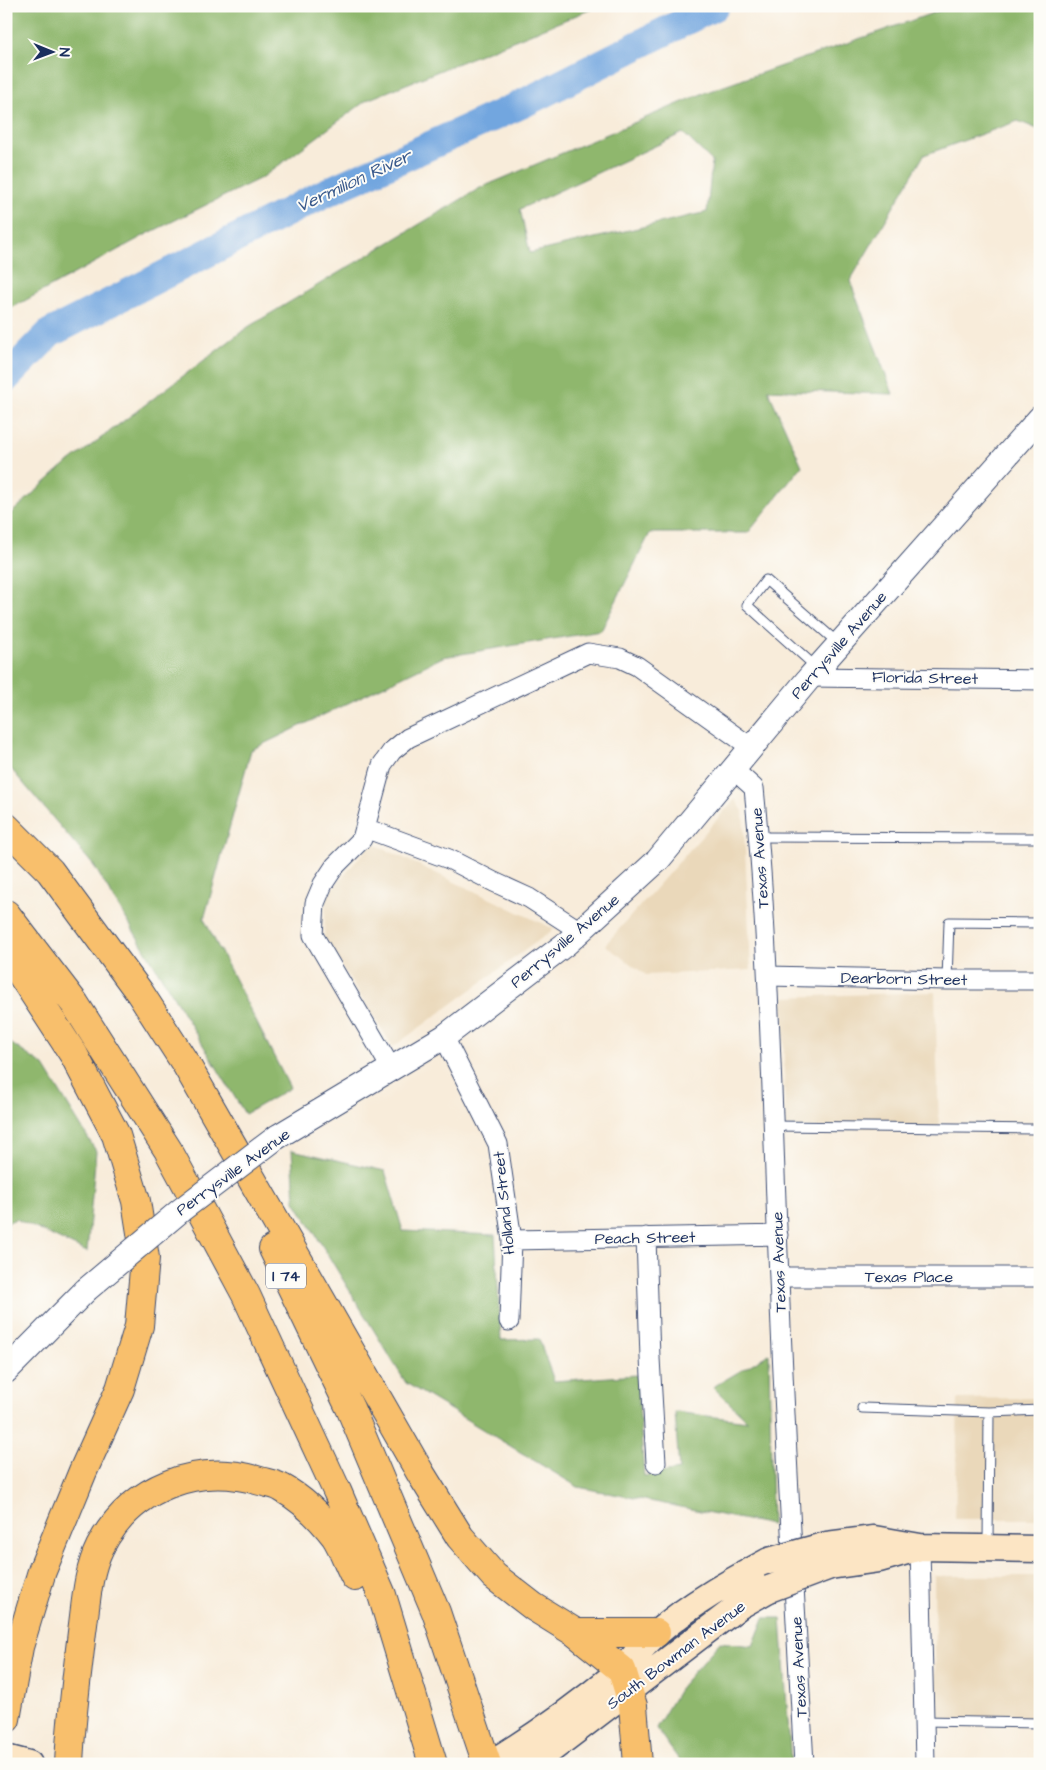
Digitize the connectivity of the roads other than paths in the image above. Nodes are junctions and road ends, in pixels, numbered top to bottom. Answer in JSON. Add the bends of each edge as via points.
{"nodes":[{"id":1,"x":1040,"y":418,"type":"edge"},
{"id":2,"x":839,"y":644,"type":"junction"},
{"id":3,"x":814,"y":673,"type":"junction"},
{"id":4,"x":1040,"y":680,"type":"edge"},
{"id":5,"x":752,"y":748,"type":"junction"},
{"id":6,"x":734,"y":770,"type":"junction"},
{"id":7,"x":6,"y":827,"type":"edge"},
{"id":8,"x":365,"y":828,"type":"junction"},
{"id":9,"x":759,"y":837,"type":"junction"},
{"id":10,"x":1040,"y":838,"type":"edge"},
{"id":11,"x":6,"y":914,"type":"edge"},
{"id":12,"x":1040,"y":923,"type":"edge"},
{"id":13,"x":580,"y":931,"type":"junction"},
{"id":14,"x":6,"y":951,"type":"edge"},
{"id":15,"x":768,"y":976,"type":"junction"},
{"id":16,"x":947,"y":980,"type":"junction"},
{"id":17,"x":1040,"y":980,"type":"edge"},
{"id":18,"x":444,"y":1037,"type":"junction"},
{"id":19,"x":391,"y":1068,"type":"junction"},
{"id":20,"x":774,"y":1126,"type":"junction"},
{"id":21,"x":1035,"y":1129,"type":"dead end"},
{"id":22,"x":778,"y":1235,"type":"junction"},
{"id":23,"x":646,"y":1238,"type":"junction"},
{"id":24,"x":512,"y":1240,"type":"junction"},
{"id":25,"x":1040,"y":1276,"type":"edge"},
{"id":26,"x":779,"y":1277,"type":"junction"},
{"id":27,"x":509,"y":1321,"type":"dead end"},
{"id":28,"x":6,"y":1371,"type":"edge"},
{"id":29,"x":862,"y":1408,"type":"dead end"},
{"id":30,"x":1040,"y":1410,"type":"edge"},
{"id":31,"x":989,"y":1412,"type":"junction"},
{"id":32,"x":656,"y":1463,"type":"dead end"},
{"id":33,"x":920,"y":1547,"type":"junction"},
{"id":34,"x":988,"y":1548,"type":"junction"},
{"id":35,"x":1040,"y":1549,"type":"edge"},
{"id":36,"x":828,"y":1556,"type":"junction"},
{"id":37,"x":576,"y":1633,"type":"junction"},
{"id":38,"x":656,"y":1633,"type":"junction"},
{"id":39,"x":625,"y":1680,"type":"junction"},
{"id":40,"x":416,"y":1709,"type":"junction"},
{"id":41,"x":6,"y":1719,"type":"edge"},
{"id":42,"x":923,"y":1721,"type":"junction"},
{"id":43,"x":1040,"y":1723,"type":"edge"},
{"id":44,"x":535,"y":1754,"type":"edge"},
{"id":45,"x":6,"y":1758,"type":"edge"},
{"id":46,"x":28,"y":1764,"type":"edge"},
{"id":47,"x":69,"y":1764,"type":"edge"},
{"id":48,"x":433,"y":1764,"type":"edge"},
{"id":49,"x":489,"y":1764,"type":"edge"},
{"id":50,"x":638,"y":1764,"type":"edge"},
{"id":51,"x":804,"y":1764,"type":"edge"},
{"id":52,"x":925,"y":1764,"type":"edge"}],
"edges":[{"from":1,"to":2,"type":"street","name":"Perrysville Avenue"},
{"from":2,"to":3,"type":"street","name":"Perrysville Avenue"},
{"from":2,"to":3,"type":"lane","via":[[766,580],[747,604]]},
{"from":3,"to":4,"type":"street","name":"Florida Street"},
{"from":3,"to":5,"type":"street","name":"Perrysville Avenue"},
{"from":5,"to":6,"type":"street","name":"Perrysville Avenue"},
{"from":5,"to":8,"type":"street","via":[[637,666],[620,658],[588,653],[408,738],[392,751],[382,765]]},
{"from":6,"to":9,"type":"street","name":"Texas Avenue","via":[[754,788]]},
{"from":6,"to":13,"type":"street","name":"Perrysville Avenue","via":[[658,860]]},
{"from":7,"to":37,"type":"highway","via":[[50,872],[140,993],[187,1066],[460,1537],[494,1576],[534,1607]]},
{"from":7,"to":49,"type":"highway","number":"I 74","via":[[172,1073],[270,1242],[350,1408],[436,1612]]},
{"from":8,"to":13,"type":"street","via":[[449,859],[529,898]]},
{"from":8,"to":19,"type":"street","via":[[362,839],[335,866],[323,884],[314,903],[313,935]]},
{"from":9,"to":10,"type":"lane"},
{"from":9,"to":15,"type":"street","name":"Texas Avenue"},
{"from":11,"to":40,"type":"highway","number":"I 74","via":[[76,1004],[168,1150],[246,1294],[382,1596]]},
{"from":12,"to":16,"type":"lane","via":[[949,922]]},
{"from":13,"to":18,"type":"street","name":"Perrysville Avenue"},
{"from":14,"to":41,"type":"highway","via":[[74,1054],[116,1135],[136,1201],[144,1258],[138,1326],[120,1389],[42,1571],[19,1647]]},
{"from":15,"to":16,"type":"street","name":"Dearborn Street"},
{"from":15,"to":20,"type":"street","name":"Texas Avenue"},
{"from":16,"to":17,"type":"street","name":"Dearborn Street"},
{"from":18,"to":19,"type":"street","name":"Perrysville Avenue"},
{"from":18,"to":24,"type":"street","name":"Holland Street","via":[[498,1144]]},
{"from":19,"to":28,"type":"street","name":"Perrysville Avenue","bridge":true,"via":[[277,1137],[181,1210],[86,1290]]},
{"from":20,"to":21,"type":"lane"},
{"from":20,"to":22,"type":"street","name":"Texas Avenue"},
{"from":22,"to":23,"type":"street","name":"Peach Street"},
{"from":22,"to":26,"type":"street","name":"Texas Avenue"},
{"from":23,"to":24,"type":"street","name":"Peach Street"},
{"from":23,"to":32,"type":"street"},
{"from":24,"to":27,"type":"street","name":"Holland Street"},
{"from":25,"to":26,"type":"street","name":"Texas Place"},
{"from":26,"to":51,"type":"street","name":"Texas Avenue"},
{"from":29,"to":31,"type":"lane"},
{"from":30,"to":31,"type":"lane"},
{"from":31,"to":34,"type":"lane"},
{"from":33,"to":34,"type":"main road","name":"South Bowman Avenue"},
{"from":33,"to":36,"type":"main road","name":"South Bowman Avenue","via":[[874,1539]]},
{"from":33,"to":42,"type":"street"},
{"from":34,"to":35,"type":"main road","name":"South Bowman Avenue"},
{"from":36,"to":38,"type":"main road","name":"South Bowman Avenue","bridge":true,"via":[[769,1561],[694,1605]]},
{"from":36,"to":39,"type":"main road","name":"South Bowman Avenue","bridge":true,"via":[[739,1606],[682,1647]]},
{"from":37,"to":38,"type":"highway"},
{"from":37,"to":39,"type":"highway"},
{"from":38,"to":39,"type":"main road","name":"South Bowman Avenue"},
{"from":39,"to":44,"type":"main road","name":"South Bowman Avenue"},
{"from":39,"to":50,"type":"highway","via":[[633,1706]]},
{"from":40,"to":47,"type":"highway","via":[[336,1537],[308,1507],[281,1487],[245,1476],[208,1474],[176,1481],[143,1497],[120,1518],[100,1548],[89,1582],[71,1716]]},
{"from":40,"to":48,"type":"highway","number":"I 74"},
{"from":42,"to":43,"type":"lane"},
{"from":42,"to":52,"type":"street"},
{"from":44,"to":49,"type":"main road","name":"South Bowman Avenue"},
{"from":45,"to":46,"type":"main road"}]}
